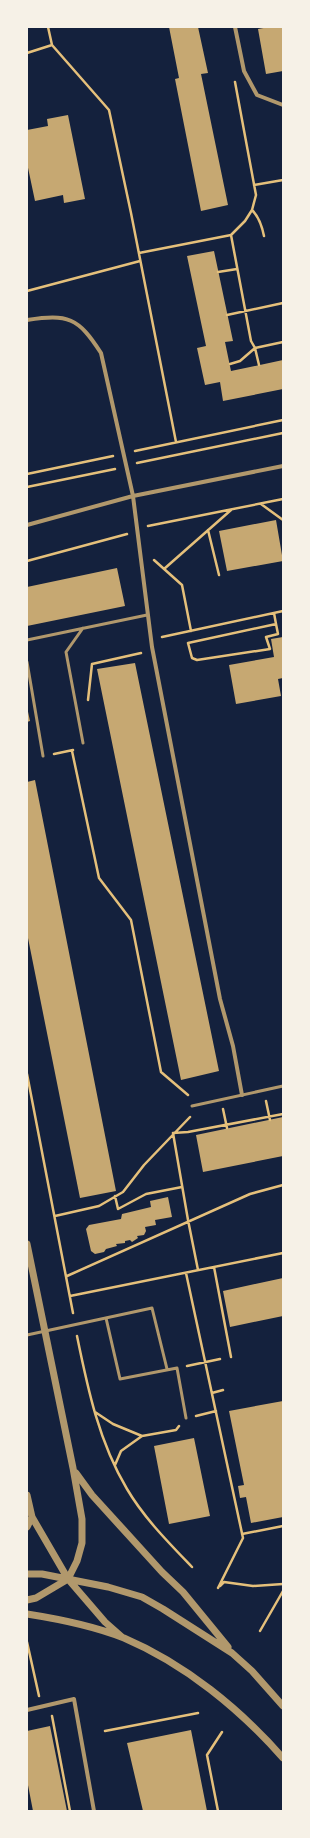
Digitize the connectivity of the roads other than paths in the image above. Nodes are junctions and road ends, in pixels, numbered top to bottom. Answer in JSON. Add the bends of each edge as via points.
{"nodes":[{"id":1,"x":235,"y":27,"type":"edge"},
{"id":2,"x":283,"y":104,"type":"edge"},
{"id":3,"x":27,"y":320,"type":"edge"},
{"id":4,"x":283,"y":466,"type":"edge"},
{"id":5,"x":133,"y":496,"type":"junction"},
{"id":6,"x":27,"y":525,"type":"edge"},
{"id":7,"x":147,"y":615,"type":"junction"},
{"id":8,"x":83,"y":628,"type":"junction"},
{"id":9,"x":27,"y":640,"type":"edge"},
{"id":10,"x":27,"y":662,"type":"edge"},
{"id":11,"x":83,"y":742,"type":"dead end"},
{"id":12,"x":43,"y":756,"type":"dead end"},
{"id":13,"x":283,"y":1086,"type":"edge"},
{"id":14,"x":242,"y":1095,"type":"junction"},
{"id":15,"x":192,"y":1106,"type":"road end"},
{"id":16,"x":27,"y":1244,"type":"edge"},
{"id":17,"x":106,"y":1318,"type":"junction"},
{"id":18,"x":46,"y":1332,"type":"junction"},
{"id":19,"x":27,"y":1335,"type":"edge"},
{"id":20,"x":167,"y":1370,"type":"junction"},
{"id":21,"x":186,"y":1418,"type":"road end"},
{"id":22,"x":73,"y":1468,"type":"junction"},
{"id":23,"x":27,"y":1495,"type":"edge"},
{"id":24,"x":32,"y":1517,"type":"junction"},
{"id":25,"x":27,"y":1527,"type":"edge"},
{"id":26,"x":27,"y":1574,"type":"edge"},
{"id":27,"x":68,"y":1579,"type":"junction"},
{"id":28,"x":27,"y":1600,"type":"edge"},
{"id":29,"x":27,"y":1614,"type":"edge"},
{"id":30,"x":124,"y":1638,"type":"junction"},
{"id":31,"x":232,"y":1653,"type":"junction"},
{"id":32,"x":283,"y":1706,"type":"edge"},
{"id":33,"x":27,"y":1710,"type":"edge"},
{"id":34,"x":283,"y":1758,"type":"edge"},
{"id":35,"x":94,"y":1811,"type":"edge"}],
"edges":[{"from":1,"to":2,"type":"street","via":[[244,71],[257,95]]},
{"from":3,"to":5,"type":"street","via":[[53,317],[75,322],[89,334],[100,353]]},
{"from":4,"to":5,"type":"street"},
{"from":5,"to":6,"type":"street"},
{"from":5,"to":7,"type":"street"},
{"from":7,"to":8,"type":"lane"},
{"from":7,"to":14,"type":"street","via":[[220,999],[233,1046]]},
{"from":8,"to":9,"type":"lane"},
{"from":8,"to":11,"type":"lane","via":[[66,652]]},
{"from":10,"to":12,"type":"lane"},
{"from":13,"to":14,"type":"lane"},
{"from":14,"to":15,"type":"lane"},
{"from":16,"to":18,"type":"street"},
{"from":17,"to":18,"type":"lane"},
{"from":17,"to":20,"type":"lane","via":[[152,1308]]},
{"from":17,"to":20,"type":"lane","via":[[120,1380]]},
{"from":18,"to":19,"type":"lane"},
{"from":18,"to":22,"type":"street"},
{"from":20,"to":21,"type":"lane","via":[[177,1368]]},
{"from":22,"to":27,"type":"street","via":[[82,1519],[82,1543]]},
{"from":22,"to":31,"type":"street","via":[[92,1496],[183,1592]]},
{"from":23,"to":24,"type":"street"},
{"from":24,"to":25,"type":"street"},
{"from":24,"to":27,"type":"street"},
{"from":26,"to":27,"type":"street"},
{"from":27,"to":28,"type":"street","via":[[36,1598]]},
{"from":27,"to":30,"type":"street","via":[[105,1622]]},
{"from":27,"to":31,"type":"street","via":[[142,1597]]},
{"from":29,"to":30,"type":"street","via":[[80,1625]]},
{"from":30,"to":34,"type":"street","via":[[172,1663],[217,1695]]},
{"from":31,"to":32,"type":"street"},
{"from":33,"to":35,"type":"street","via":[[74,1699]]}]}
